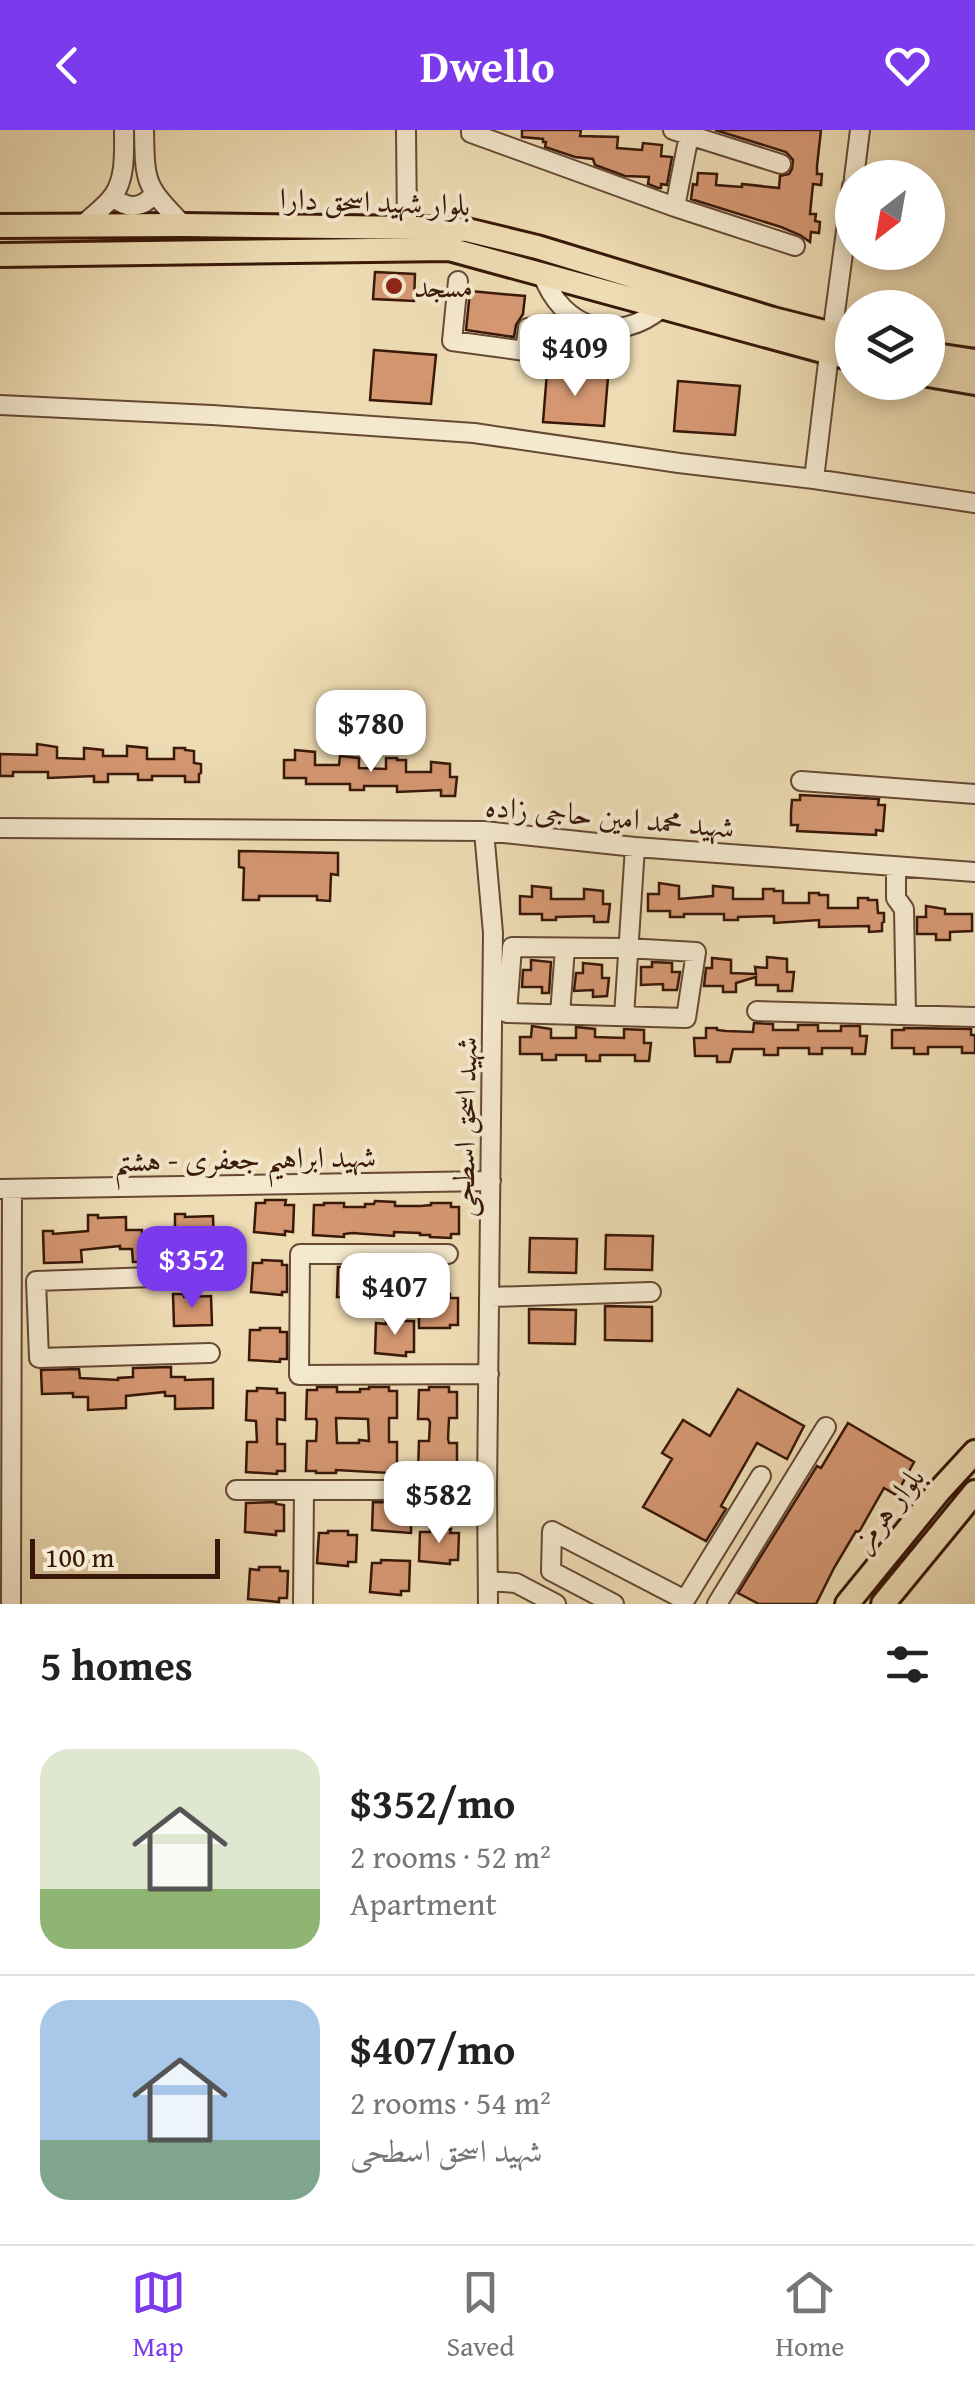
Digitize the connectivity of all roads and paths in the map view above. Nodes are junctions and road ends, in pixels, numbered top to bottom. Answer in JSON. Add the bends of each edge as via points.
{"nodes":[{"id":1,"x":124,"y":130,"type":"edge"},
{"id":2,"x":144,"y":130,"type":"edge"},
{"id":3,"x":406,"y":130,"type":"edge"},
{"id":4,"x":472,"y":130,"type":"edge"},
{"id":5,"x":860,"y":130,"type":"edge"},
{"id":6,"x":684,"y":132,"type":"edge"},
{"id":7,"x":856,"y":160,"type":"edge"},
{"id":8,"x":781,"y":164,"type":"dead end"},
{"id":9,"x":115,"y":191,"type":"junction"},
{"id":10,"x":152,"y":192,"type":"junction"},
{"id":11,"x":675,"y":208,"type":"junction"},
{"id":12,"x":183,"y":225,"type":"junction"},
{"id":13,"x":0,"y":226,"type":"edge"},
{"id":14,"x":82,"y":226,"type":"junction"},
{"id":15,"x":407,"y":228,"type":"junction"},
{"id":16,"x":795,"y":246,"type":"dead end"},
{"id":17,"x":0,"y":255,"type":"edge"},
{"id":18,"x":542,"y":274,"type":"junction"},
{"id":19,"x":590,"y":274,"type":"junction"},
{"id":20,"x":458,"y":281,"type":"dead end"},
{"id":21,"x":663,"y":306,"type":"junction"},
{"id":22,"x":578,"y":321,"type":"junction"},
{"id":23,"x":835,"y":345,"type":"edge"},
{"id":24,"x":835,"y":345,"type":"edge"},
{"id":25,"x":945,"y":356,"type":"edge"},
{"id":26,"x":975,"y":360,"type":"edge"},
{"id":27,"x":945,"y":379,"type":"edge"},
{"id":28,"x":835,"y":380,"type":"edge"},
{"id":29,"x":975,"y":383,"type":"edge"},
{"id":30,"x":0,"y":406,"type":"edge"},
{"id":31,"x":814,"y":478,"type":"junction"},
{"id":32,"x":975,"y":503,"type":"edge"},
{"id":33,"x":801,"y":781,"type":"dead end"},
{"id":34,"x":975,"y":794,"type":"edge"},
{"id":35,"x":0,"y":828,"type":"edge"},
{"id":36,"x":484,"y":832,"type":"junction"},
{"id":37,"x":634,"y":847,"type":"junction"},
{"id":38,"x":896,"y":866,"type":"junction"},
{"id":39,"x":975,"y":872,"type":"edge"},
{"id":40,"x":565,"y":948,"type":"junction"},
{"id":41,"x":627,"y":948,"type":"junction"},
{"id":42,"x":757,"y":1011,"type":"dead end"},
{"id":43,"x":560,"y":1014,"type":"junction"},
{"id":44,"x":906,"y":1014,"type":"junction"},
{"id":45,"x":624,"y":1016,"type":"junction"},
{"id":46,"x":975,"y":1017,"type":"edge"},
{"id":47,"x":491,"y":1181,"type":"junction"},
{"id":48,"x":6,"y":1189,"type":"edge"},
{"id":49,"x":448,"y":1254,"type":"dead end"},
{"id":50,"x":212,"y":1275,"type":"dead end"},
{"id":51,"x":651,"y":1292,"type":"dead end"},
{"id":52,"x":490,"y":1296,"type":"junction"},
{"id":53,"x":11,"y":1318,"type":"junction"},
{"id":54,"x":38,"y":1318,"type":"junction"},
{"id":55,"x":210,"y":1353,"type":"dead end"},
{"id":56,"x":489,"y":1374,"type":"junction"},
{"id":57,"x":826,"y":1427,"type":"dead end"},
{"id":58,"x":975,"y":1452,"type":"edge"},
{"id":59,"x":761,"y":1476,"type":"dead end"},
{"id":60,"x":236,"y":1490,"type":"dead end"},
{"id":61,"x":304,"y":1490,"type":"junction"},
{"id":62,"x":456,"y":1490,"type":"dead end"},
{"id":63,"x":975,"y":1492,"type":"edge"},
{"id":64,"x":724,"y":1536,"type":"junction"},
{"id":65,"x":750,"y":1551,"type":"junction"},
{"id":66,"x":488,"y":1581,"type":"junction"},
{"id":67,"x":681,"y":1603,"type":"edge"},
{"id":68,"x":11,"y":1604,"type":"edge"},
{"id":69,"x":303,"y":1604,"type":"edge"},
{"id":70,"x":488,"y":1604,"type":"edge"},
{"id":71,"x":556,"y":1604,"type":"edge"},
{"id":72,"x":614,"y":1604,"type":"edge"},
{"id":73,"x":718,"y":1604,"type":"edge"},
{"id":74,"x":848,"y":1604,"type":"edge"},
{"id":75,"x":883,"y":1604,"type":"edge"}],
"edges":[{"from":1,"to":9,"type":"street"},
{"from":2,"to":10,"type":"street"},
{"from":3,"to":15,"type":"street"},
{"from":4,"to":11,"type":"street"},
{"from":5,"to":7,"type":"street"},
{"from":6,"to":8,"type":"street"},
{"from":6,"to":11,"type":"street"},
{"from":9,"to":10,"type":"street","via":[[133,201]]},
{"from":9,"to":14,"type":"street"},
{"from":10,"to":12,"type":"street"},
{"from":11,"to":16,"type":"street"},
{"from":12,"to":14,"type":"main road","name":"بلوار شهید اسحق دارا"},
{"from":12,"to":15,"type":"main road","name":"بلوار شهید اسحق دارا"},
{"from":13,"to":14,"type":"main road","name":"بلوار شهید اسحق دارا"},
{"from":15,"to":19,"type":"main road","name":"بلوار شهید اسحق دارا","via":[[467,230]]},
{"from":17,"to":18,"type":"main road","name":"بلوار شهید اسحق دارا","via":[[449,249]]},
{"from":18,"to":19,"type":"main road","name":"بلوار شهید اسحق دارا"},
{"from":18,"to":22,"type":"street","via":[[555,301]]},
{"from":19,"to":21,"type":"main road","name":"بلوار شهید اسحق دارا"},
{"from":19,"to":23,"type":"main road","name":"بلوار شهید اسحق دارا"},
{"from":20,"to":22,"type":"street","via":[[452,341],[525,352],[528,328]]},
{"from":21,"to":22,"type":"street","via":[[623,328]]},
{"from":21,"to":24,"type":"main road","name":"بلوار شهید اسحق دارا"},
{"from":25,"to":26,"type":"main road"},
{"from":27,"to":29,"type":"main road"},
{"from":28,"to":31,"type":"street"},
{"from":30,"to":31,"type":"street","via":[[474,433]]},
{"from":31,"to":32,"type":"street"},
{"from":33,"to":34,"type":"street"},
{"from":35,"to":36,"type":"street","name":"شهید محمد امین حاجی زاده"},
{"from":36,"to":37,"type":"street","name":"شهید محمد امین حاجی زاده"},
{"from":36,"to":47,"type":"street","name":"شهید اسحق اسطحی","via":[[493,933]]},
{"from":37,"to":38,"type":"street","name":"شهید محمد امین حاجی زاده"},
{"from":37,"to":41,"type":"street"},
{"from":38,"to":39,"type":"street","name":"شهید محمد امین حاجی زاده"},
{"from":38,"to":44,"type":"street","via":[[896,898],[904,909]]},
{"from":40,"to":41,"type":"street"},
{"from":40,"to":43,"type":"street"},
{"from":40,"to":43,"type":"street","via":[[512,947],[508,996],[507,1013]]},
{"from":41,"to":45,"type":"street"},
{"from":41,"to":45,"type":"street","via":[[696,952],[686,1018]]},
{"from":42,"to":44,"type":"street"},
{"from":43,"to":45,"type":"street"},
{"from":44,"to":46,"type":"street"},
{"from":47,"to":48,"type":"street","name":"شهید ابراهیم جعفری - هشتم"},
{"from":47,"to":52,"type":"street","name":"شهید اسحق اسطحی"},
{"from":48,"to":53,"type":"street"},
{"from":49,"to":56,"type":"street","via":[[300,1254],[298,1375]]},
{"from":50,"to":54,"type":"street","via":[[36,1281]]},
{"from":51,"to":52,"type":"street"},
{"from":52,"to":56,"type":"street","name":"شهید اسحق اسطحی"},
{"from":53,"to":54,"type":"street"},
{"from":53,"to":68,"type":"street"},
{"from":54,"to":55,"type":"street","via":[[39,1358]]},
{"from":56,"to":66,"type":"street","name":"شهید اسحق اسطحی"},
{"from":57,"to":65,"type":"street"},
{"from":58,"to":74,"type":"main road","name":"بلوار هرمز"},
{"from":59,"to":64,"type":"street"},
{"from":60,"to":61,"type":"street"},
{"from":61,"to":62,"type":"street"},
{"from":61,"to":69,"type":"street"},
{"from":63,"to":75,"type":"main road","name":"بلوار هرمز"},
{"from":64,"to":65,"type":"street"},
{"from":64,"to":67,"type":"street"},
{"from":65,"to":73,"type":"street"},
{"from":66,"to":70,"type":"street","name":"شهید اسحق اسطحی"},
{"from":66,"to":71,"type":"street","via":[[516,1583]]},
{"from":67,"to":72,"type":"street","via":[[552,1531],[551,1571]]}]}
